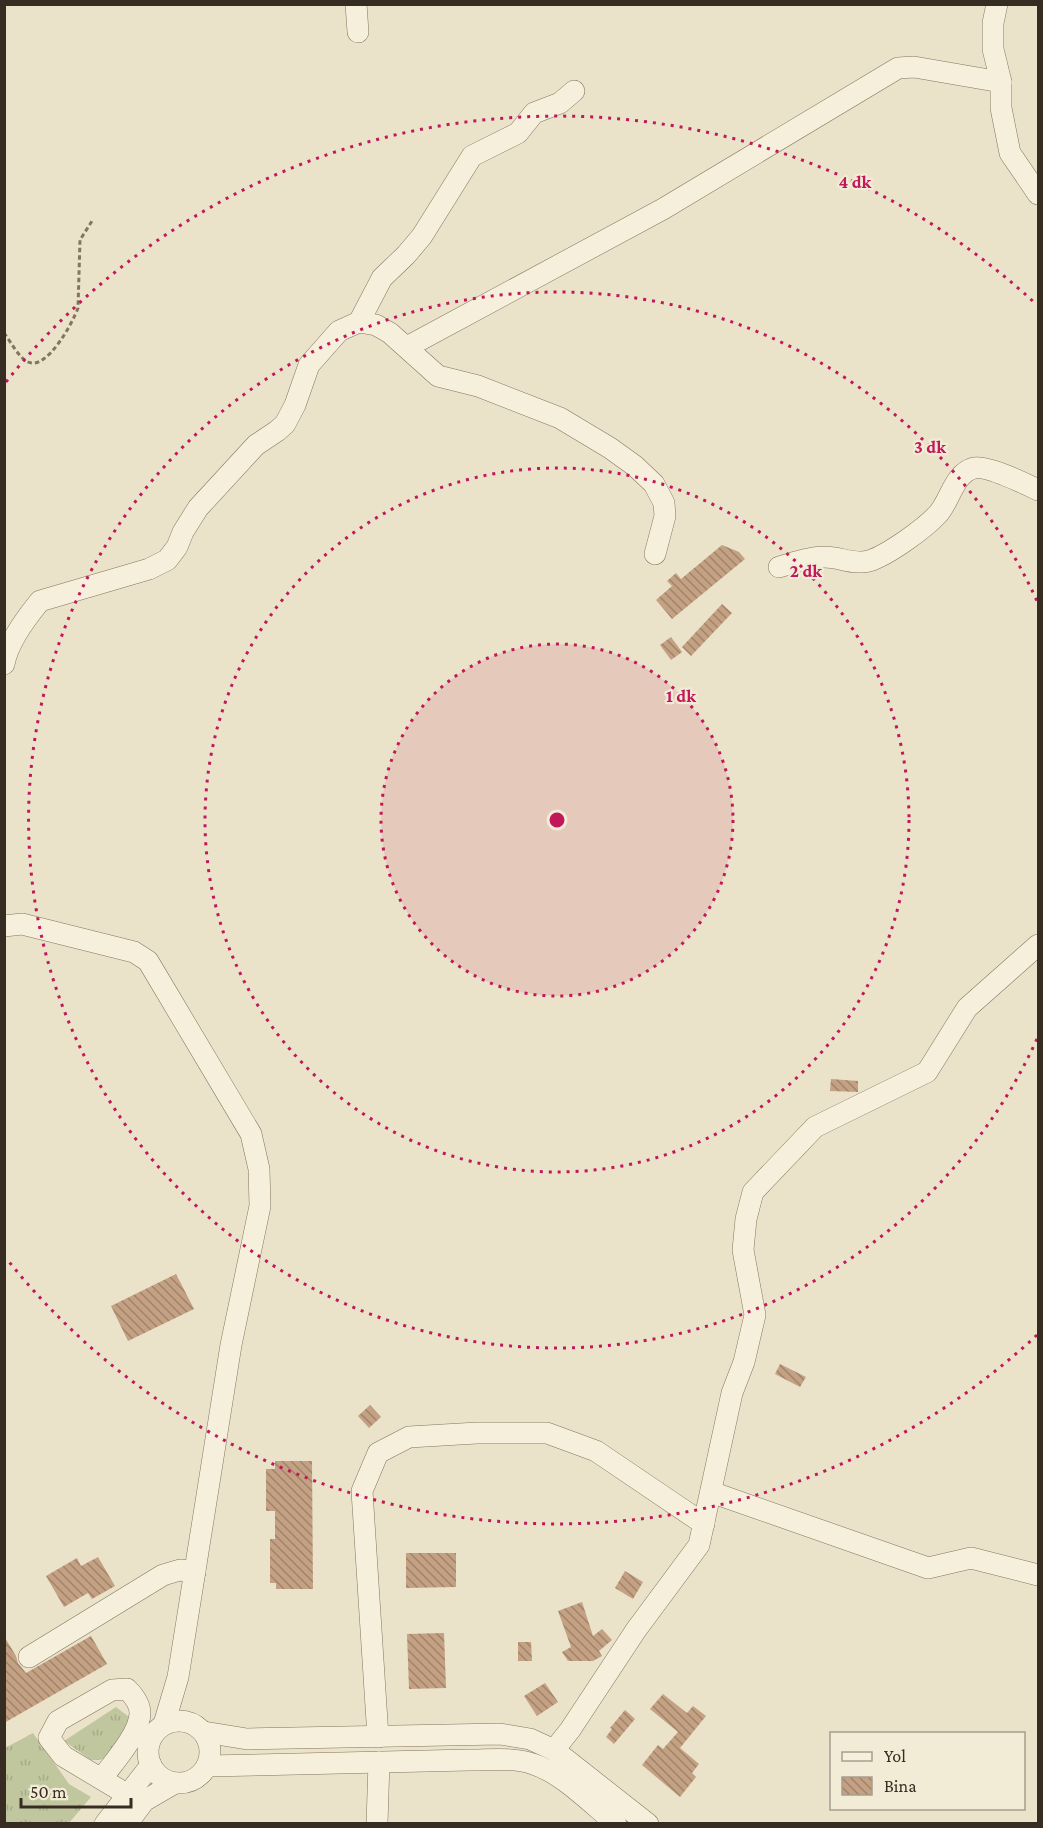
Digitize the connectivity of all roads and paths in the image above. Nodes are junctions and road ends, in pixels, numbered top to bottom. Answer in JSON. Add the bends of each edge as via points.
{"nodes":[{"id":1,"x":356,"y":4,"type":"edge"},
{"id":2,"x":997,"y":4,"type":"edge"},
{"id":3,"x":358,"y":32,"type":"dead end"},
{"id":4,"x":1001,"y":82,"type":"junction"},
{"id":5,"x":574,"y":92,"type":"dead end"},
{"id":6,"x":1038,"y":194,"type":"edge"},
{"id":7,"x":92,"y":221,"type":"dead end"},
{"id":8,"x":359,"y":322,"type":"junction"},
{"id":9,"x":4,"y":333,"type":"edge"},
{"id":10,"x":406,"y":347,"type":"junction"},
{"id":11,"x":1038,"y":490,"type":"edge"},
{"id":12,"x":655,"y":554,"type":"dead end"},
{"id":13,"x":779,"y":567,"type":"dead end"},
{"id":14,"x":4,"y":664,"type":"edge"},
{"id":15,"x":4,"y":926,"type":"edge"},
{"id":16,"x":1038,"y":945,"type":"edge"},
{"id":17,"x":711,"y":1492,"type":"junction"},
{"id":18,"x":704,"y":1524,"type":"junction"},
{"id":19,"x":195,"y":1572,"type":"junction"},
{"id":20,"x":1038,"y":1575,"type":"edge"},
{"id":21,"x":29,"y":1657,"type":"dead end"},
{"id":22,"x":178,"y":1677,"type":"junction"},
{"id":23,"x":164,"y":1724,"type":"junction"},
{"id":24,"x":200,"y":1728,"type":"junction"},
{"id":25,"x":378,"y":1737,"type":"junction"},
{"id":26,"x":554,"y":1750,"type":"junction"},
{"id":27,"x":379,"y":1762,"type":"junction"},
{"id":28,"x":151,"y":1765,"type":"junction"},
{"id":29,"x":208,"y":1766,"type":"junction"},
{"id":30,"x":102,"y":1778,"type":"junction"},
{"id":31,"x":175,"y":1783,"type":"junction"},
{"id":32,"x":128,"y":1795,"type":"junction"},
{"id":33,"x":105,"y":1824,"type":"edge"},
{"id":34,"x":127,"y":1824,"type":"edge"},
{"id":35,"x":377,"y":1824,"type":"edge"},
{"id":36,"x":616,"y":1824,"type":"edge"},
{"id":37,"x":648,"y":1824,"type":"edge"}],
"edges":[{"from":1,"to":3,"type":"street"},
{"from":2,"to":4,"type":"street","via":[[993,50]]},
{"from":4,"to":6,"type":"street","via":[[1001,108],[1011,153]]},
{"from":4,"to":10,"type":"street","via":[[914,67],[898,69],[663,209]]},
{"from":5,"to":8,"type":"street","via":[[560,103],[534,113],[518,133],[472,156],[422,236],[382,278]]},
{"from":7,"to":9,"type":"path","via":[[80,240],[78,308],[50,355],[33,364],[25,361]]},
{"from":8,"to":10,"type":"street","via":[[376,325]]},
{"from":8,"to":14,"type":"street","via":[[339,331],[309,365],[285,424],[256,445],[198,508],[167,560],[150,569],[39,601],[12,643]]},
{"from":10,"to":12,"type":"street","via":[[438,376],[478,386],[560,418],[635,466],[654,484],[664,503],[665,516]]},
{"from":11,"to":13,"type":"street","via":[[973,468],[965,472],[940,512],[928,523],[870,561],[855,563],[820,557]]},
{"from":15,"to":19,"type":"street","via":[[22,924],[134,952],[148,960],[251,1134],[259,1169],[260,1206],[231,1345]]},
{"from":16,"to":17,"type":"street","via":[[967,1008],[927,1072],[815,1127],[753,1192],[743,1250],[755,1315],[732,1393]]},
{"from":17,"to":18,"type":"street"},
{"from":17,"to":20,"type":"street","via":[[928,1568],[971,1558]]},
{"from":18,"to":25,"type":"street","via":[[596,1451],[548,1433],[410,1437],[378,1453],[362,1491]]},
{"from":18,"to":26,"type":"street","via":[[699,1545]]},
{"from":19,"to":21,"type":"street","via":[[180,1570],[163,1575]]},
{"from":19,"to":22,"type":"street"},
{"from":22,"to":23,"type":"street"},
{"from":22,"to":24,"type":"street","via":[[181,1707]]},
{"from":23,"to":24,"type":"street","via":[[180,1720]]},
{"from":23,"to":28,"type":"street","via":[[148,1747]]},
{"from":24,"to":25,"type":"street","via":[[247,1739]]},
{"from":24,"to":29,"type":"street","via":[[210,1748]]},
{"from":25,"to":26,"type":"street","via":[[500,1734],[530,1739]]},
{"from":26,"to":37,"type":"street"},
{"from":27,"to":29,"type":"street"},
{"from":27,"to":35,"type":"street"},
{"from":27,"to":36,"type":"street","via":[[533,1763],[556,1775]]},
{"from":28,"to":31,"type":"street","via":[[156,1774]]},
{"from":28,"to":32,"type":"street"},
{"from":29,"to":31,"type":"street","via":[[198,1778]]},
{"from":30,"to":30,"type":"street","via":[[63,1756],[49,1738],[58,1721],[112,1690],[127,1689],[140,1714],[132,1738]]},
{"from":30,"to":32,"type":"street"},
{"from":31,"to":34,"type":"street","via":[[144,1801]]},
{"from":32,"to":33,"type":"street"}]}
